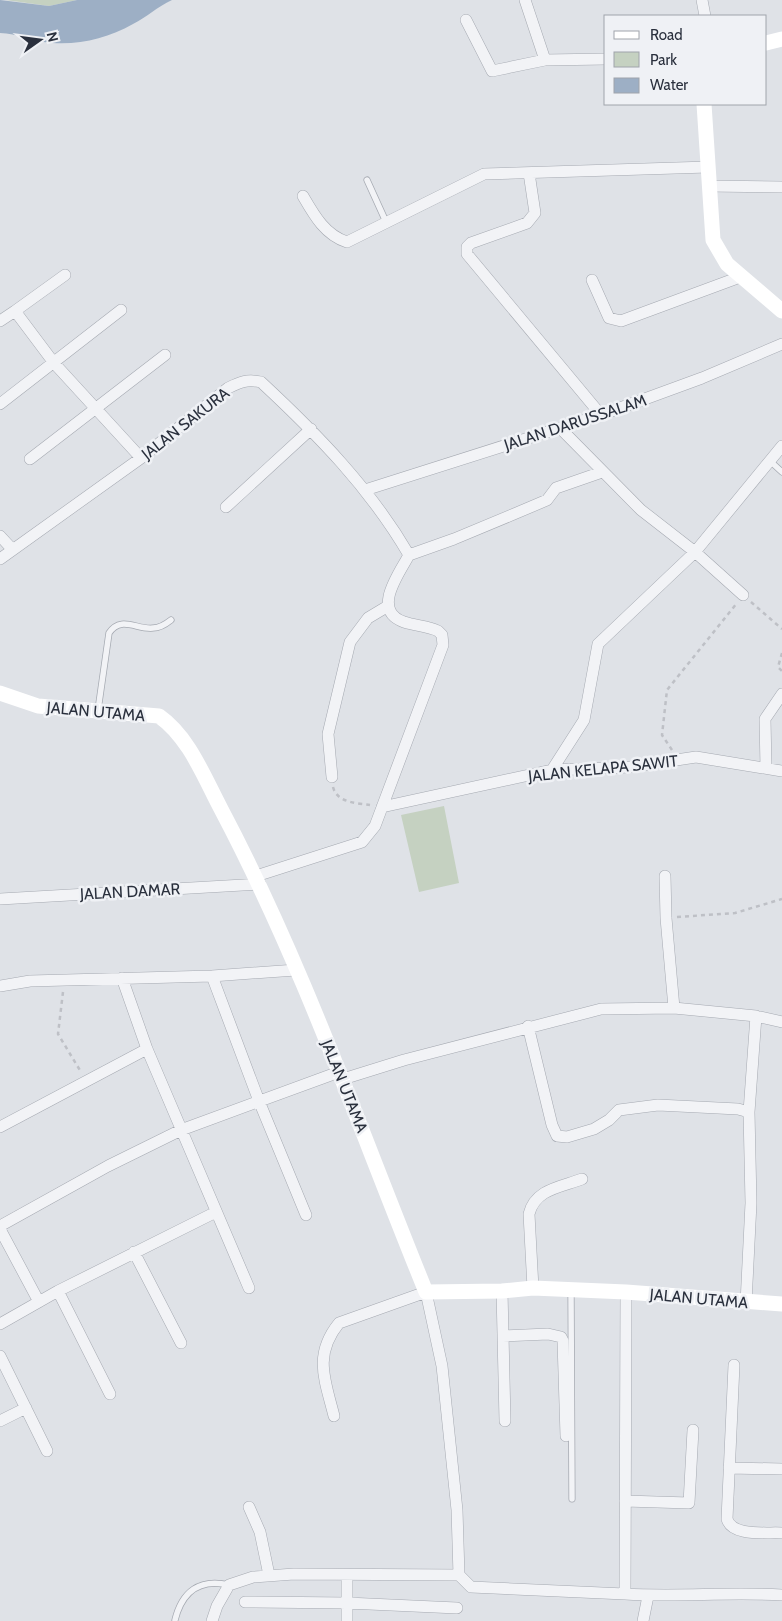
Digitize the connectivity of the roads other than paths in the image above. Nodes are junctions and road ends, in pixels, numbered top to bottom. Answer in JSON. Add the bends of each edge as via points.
{"nodes":[{"id":1,"x":524,"y":0,"type":"edge"},
{"id":2,"x":702,"y":0,"type":"edge"},
{"id":3,"x":705,"y":15,"type":"edge"},
{"id":4,"x":466,"y":20,"type":"dead end"},
{"id":5,"x":782,"y":39,"type":"edge"},
{"id":6,"x":767,"y":43,"type":"edge"},
{"id":7,"x":604,"y":59,"type":"edge"},
{"id":8,"x":545,"y":60,"type":"junction"},
{"id":9,"x":704,"y":105,"type":"edge"},
{"id":10,"x":708,"y":167,"type":"junction"},
{"id":11,"x":529,"y":173,"type":"junction"},
{"id":12,"x":367,"y":180,"type":"dead end"},
{"id":13,"x":709,"y":186,"type":"junction"},
{"id":14,"x":782,"y":187,"type":"edge"},
{"id":15,"x":303,"y":196,"type":"dead end"},
{"id":16,"x":387,"y":224,"type":"junction"},
{"id":17,"x":65,"y":274,"type":"dead end"},
{"id":18,"x":740,"y":277,"type":"junction"},
{"id":19,"x":592,"y":280,"type":"dead end"},
{"id":20,"x":121,"y":310,"type":"dead end"},
{"id":21,"x":15,"y":311,"type":"junction"},
{"id":22,"x":782,"y":311,"type":"edge"},
{"id":23,"x":0,"y":320,"type":"edge"},
{"id":24,"x":782,"y":344,"type":"edge"},
{"id":25,"x":164,"y":355,"type":"dead end"},
{"id":26,"x":54,"y":363,"type":"junction"},
{"id":27,"x":0,"y":404,"type":"edge"},
{"id":28,"x":96,"y":407,"type":"junction"},
{"id":29,"x":602,"y":415,"type":"junction"},
{"id":30,"x":560,"y":428,"type":"junction"},
{"id":31,"x":311,"y":429,"type":"junction"},
{"id":32,"x":782,"y":446,"type":"edge"},
{"id":33,"x":141,"y":458,"type":"junction"},
{"id":34,"x":30,"y":459,"type":"dead end"},
{"id":35,"x":770,"y":461,"type":"junction"},
{"id":36,"x":602,"y":472,"type":"junction"},
{"id":37,"x":782,"y":472,"type":"edge"},
{"id":38,"x":365,"y":490,"type":"junction"},
{"id":39,"x":226,"y":507,"type":"dead end"},
{"id":40,"x":0,"y":536,"type":"edge"},
{"id":41,"x":12,"y":549,"type":"junction"},
{"id":42,"x":695,"y":552,"type":"junction"},
{"id":43,"x":409,"y":555,"type":"junction"},
{"id":44,"x":0,"y":558,"type":"edge"},
{"id":45,"x":743,"y":595,"type":"road end"},
{"id":46,"x":388,"y":606,"type":"junction"},
{"id":47,"x":171,"y":620,"type":"dead end"},
{"id":48,"x":0,"y":693,"type":"edge"},
{"id":49,"x":782,"y":694,"type":"edge"},
{"id":50,"x":98,"y":710,"type":"junction"},
{"id":51,"x":766,"y":767,"type":"junction"},
{"id":52,"x":552,"y":770,"type":"junction"},
{"id":53,"x":782,"y":771,"type":"edge"},
{"id":54,"x":332,"y":777,"type":"road end"},
{"id":55,"x":382,"y":807,"type":"junction"},
{"id":56,"x":665,"y":876,"type":"dead end"},
{"id":57,"x":258,"y":880,"type":"junction"},
{"id":58,"x":0,"y":899,"type":"edge"},
{"id":59,"x":296,"y":970,"type":"junction"},
{"id":60,"x":212,"y":976,"type":"junction"},
{"id":61,"x":122,"y":978,"type":"junction"},
{"id":62,"x":0,"y":986,"type":"edge"},
{"id":63,"x":674,"y":1008,"type":"junction"},
{"id":64,"x":756,"y":1016,"type":"junction"},
{"id":65,"x":782,"y":1022,"type":"edge"},
{"id":66,"x":528,"y":1026,"type":"junction"},
{"id":67,"x":147,"y":1049,"type":"junction"},
{"id":68,"x":341,"y":1076,"type":"junction"},
{"id":69,"x":259,"y":1101,"type":"junction"},
{"id":70,"x":749,"y":1112,"type":"junction"},
{"id":71,"x":0,"y":1127,"type":"edge"},
{"id":72,"x":181,"y":1130,"type":"junction"},
{"id":73,"x":582,"y":1179,"type":"dead end"},
{"id":74,"x":216,"y":1212,"type":"junction"},
{"id":75,"x":306,"y":1215,"type":"dead end"},
{"id":76,"x":0,"y":1227,"type":"edge"},
{"id":77,"x":134,"y":1252,"type":"junction"},
{"id":78,"x":249,"y":1288,"type":"dead end"},
{"id":79,"x":533,"y":1288,"type":"junction"},
{"id":80,"x":571,"y":1289,"type":"junction"},
{"id":81,"x":58,"y":1291,"type":"junction"},
{"id":82,"x":502,"y":1291,"type":"junction"},
{"id":83,"x":426,"y":1292,"type":"junction"},
{"id":84,"x":626,"y":1292,"type":"junction"},
{"id":85,"x":39,"y":1302,"type":"junction"},
{"id":86,"x":746,"y":1303,"type":"junction"},
{"id":87,"x":782,"y":1304,"type":"edge"},
{"id":88,"x":0,"y":1324,"type":"edge"},
{"id":89,"x":503,"y":1336,"type":"junction"},
{"id":90,"x":181,"y":1343,"type":"dead end"},
{"id":91,"x":0,"y":1356,"type":"edge"},
{"id":92,"x":734,"y":1365,"type":"dead end"},
{"id":93,"x":110,"y":1394,"type":"dead end"},
{"id":94,"x":26,"y":1408,"type":"junction"},
{"id":95,"x":334,"y":1416,"type":"dead end"},
{"id":96,"x":0,"y":1421,"type":"edge"},
{"id":97,"x":505,"y":1421,"type":"dead end"},
{"id":98,"x":693,"y":1430,"type":"dead end"},
{"id":99,"x":566,"y":1436,"type":"dead end"},
{"id":100,"x":47,"y":1451,"type":"dead end"},
{"id":101,"x":729,"y":1468,"type":"junction"},
{"id":102,"x":782,"y":1469,"type":"edge"},
{"id":103,"x":572,"y":1499,"type":"dead end"},
{"id":104,"x":625,"y":1501,"type":"junction"},
{"id":105,"x":249,"y":1507,"type":"dead end"},
{"id":106,"x":782,"y":1533,"type":"edge"},
{"id":107,"x":269,"y":1575,"type":"junction"},
{"id":108,"x":347,"y":1575,"type":"junction"},
{"id":109,"x":459,"y":1575,"type":"junction"},
{"id":110,"x":229,"y":1585,"type":"junction"},
{"id":111,"x":625,"y":1594,"type":"junction"},
{"id":112,"x":782,"y":1595,"type":"edge"},
{"id":113,"x":648,"y":1596,"type":"junction"},
{"id":114,"x":244,"y":1602,"type":"dead end"},
{"id":115,"x":347,"y":1603,"type":"junction"},
{"id":116,"x":456,"y":1608,"type":"dead end"},
{"id":117,"x":175,"y":1620,"type":"edge"},
{"id":118,"x":212,"y":1621,"type":"edge"},
{"id":119,"x":347,"y":1621,"type":"edge"},
{"id":120,"x":643,"y":1621,"type":"edge"}],
"edges":[{"from":1,"to":8,"type":"street"},
{"from":2,"to":3,"type":"street"},
{"from":4,"to":8,"type":"street","via":[[492,71]]},
{"from":5,"to":6,"type":"street"},
{"from":7,"to":8,"type":"street"},
{"from":9,"to":10,"type":"street"},
{"from":10,"to":11,"type":"street"},
{"from":10,"to":13,"type":"street"},
{"from":11,"to":16,"type":"street","via":[[484,174]]},
{"from":11,"to":29,"type":"street","via":[[532,218],[528,223],[471,243],[467,254]]},
{"from":12,"to":16,"type":"lane"},
{"from":13,"to":14,"type":"street"},
{"from":13,"to":18,"type":"street","via":[[713,240],[727,264]]},
{"from":15,"to":16,"type":"street","via":[[316,219],[344,241],[354,241]]},
{"from":17,"to":21,"type":"street"},
{"from":18,"to":19,"type":"street","via":[[621,322],[609,318]]},
{"from":18,"to":22,"type":"street"},
{"from":20,"to":26,"type":"street"},
{"from":21,"to":23,"type":"street"},
{"from":21,"to":26,"type":"street"},
{"from":24,"to":29,"type":"street","name":"JALAN DARUSSALAM"},
{"from":25,"to":28,"type":"street"},
{"from":26,"to":27,"type":"street"},
{"from":26,"to":28,"type":"street"},
{"from":28,"to":33,"type":"street"},
{"from":28,"to":34,"type":"street"},
{"from":29,"to":30,"type":"street","name":"JALAN DARUSSALAM"},
{"from":30,"to":36,"type":"street"},
{"from":30,"to":38,"type":"street","name":"JALAN DARUSSALAM"},
{"from":31,"to":33,"type":"street","name":"JALAN SAKURA","via":[[260,382],[242,381],[228,388]]},
{"from":31,"to":38,"type":"street","name":"JALAN SAKURA"},
{"from":31,"to":39,"type":"street"},
{"from":32,"to":35,"type":"street"},
{"from":33,"to":41,"type":"street","name":"JALAN SAKURA"},
{"from":35,"to":37,"type":"lane"},
{"from":35,"to":42,"type":"street"},
{"from":36,"to":42,"type":"street","via":[[641,510]]},
{"from":36,"to":43,"type":"street","via":[[556,488],[547,500]]},
{"from":38,"to":43,"type":"street","name":"JALAN SAKURA","via":[[390,522]]},
{"from":40,"to":41,"type":"street"},
{"from":41,"to":44,"type":"street","name":"JALAN SAKURA"},
{"from":42,"to":45,"type":"street"},
{"from":42,"to":52,"type":"street","via":[[598,644],[584,720]]},
{"from":43,"to":46,"type":"street","via":[[388,596]]},
{"from":46,"to":54,"type":"street","via":[[368,618],[350,642],[328,734]]},
{"from":46,"to":55,"type":"street","name":"JALAN DAMAR","via":[[402,621],[438,631],[444,645]]},
{"from":47,"to":50,"type":"lane","via":[[152,629],[123,623],[109,632]]},
{"from":48,"to":50,"type":"street","name":"JALAN UTAMA","via":[[38,706]]},
{"from":49,"to":51,"type":"street","via":[[765,719]]},
{"from":50,"to":57,"type":"street","name":"JALAN UTAMA","via":[[159,716],[174,726]]},
{"from":51,"to":52,"type":"street","name":"JALAN KELAPA SAWIT","via":[[696,756],[630,767]]},
{"from":51,"to":53,"type":"street","name":"JALAN KELAPA SAWIT"},
{"from":52,"to":55,"type":"street","name":"JALAN KELAPA SAWIT"},
{"from":55,"to":57,"type":"street","name":"JALAN DAMAR","via":[[370,834],[362,842]]},
{"from":56,"to":63,"type":"street"},
{"from":57,"to":58,"type":"street","name":"JALAN DAMAR"},
{"from":57,"to":59,"type":"street","name":"JALAN UTAMA"},
{"from":59,"to":60,"type":"street"},
{"from":59,"to":68,"type":"street","name":"JALAN UTAMA"},
{"from":60,"to":61,"type":"street"},
{"from":60,"to":69,"type":"street"},
{"from":61,"to":62,"type":"street","via":[[30,981]]},
{"from":61,"to":67,"type":"street"},
{"from":63,"to":64,"type":"street"},
{"from":63,"to":66,"type":"street","via":[[601,1009]]},
{"from":64,"to":65,"type":"street"},
{"from":64,"to":70,"type":"street"},
{"from":66,"to":68,"type":"street"},
{"from":66,"to":70,"type":"street","via":[[557,1136],[567,1137],[594,1128],[609,1120],[618,1110],[628,1108],[658,1105]]},
{"from":67,"to":71,"type":"street"},
{"from":67,"to":72,"type":"street"},
{"from":68,"to":69,"type":"street"},
{"from":68,"to":83,"type":"street","name":"JALAN UTAMA"},
{"from":69,"to":72,"type":"street"},
{"from":69,"to":75,"type":"street"},
{"from":70,"to":86,"type":"street","via":[[751,1203]]},
{"from":72,"to":74,"type":"street"},
{"from":72,"to":76,"type":"street","via":[[108,1166]]},
{"from":73,"to":79,"type":"street","via":[[540,1194],[532,1203],[529,1214]]},
{"from":74,"to":77,"type":"street"},
{"from":74,"to":78,"type":"street"},
{"from":76,"to":85,"type":"street"},
{"from":77,"to":81,"type":"street"},
{"from":77,"to":90,"type":"street"},
{"from":79,"to":80,"type":"street","name":"JALAN UTAMA"},
{"from":79,"to":82,"type":"street","name":"JALAN UTAMA"},
{"from":80,"to":84,"type":"street","name":"JALAN UTAMA"},
{"from":80,"to":103,"type":"lane"},
{"from":81,"to":85,"type":"street"},
{"from":81,"to":93,"type":"street"},
{"from":82,"to":83,"type":"street","name":"JALAN UTAMA"},
{"from":82,"to":89,"type":"street"},
{"from":83,"to":95,"type":"street","via":[[338,1323],[323,1352],[322,1372]]},
{"from":83,"to":109,"type":"street","via":[[442,1366],[457,1510]]},
{"from":84,"to":86,"type":"street","name":"JALAN UTAMA"},
{"from":84,"to":104,"type":"street"},
{"from":85,"to":88,"type":"street"},
{"from":86,"to":87,"type":"street","name":"JALAN UTAMA"},
{"from":89,"to":97,"type":"street"},
{"from":89,"to":99,"type":"street","via":[[548,1334],[564,1341]]},
{"from":91,"to":94,"type":"street"},
{"from":92,"to":101,"type":"street"},
{"from":94,"to":96,"type":"street"},
{"from":94,"to":100,"type":"street"},
{"from":98,"to":104,"type":"street","via":[[689,1503]]},
{"from":101,"to":102,"type":"street"},
{"from":101,"to":106,"type":"street","via":[[729,1526],[744,1531]]},
{"from":104,"to":111,"type":"street"},
{"from":105,"to":107,"type":"street","via":[[260,1532]]},
{"from":107,"to":108,"type":"street"},
{"from":107,"to":110,"type":"street"},
{"from":108,"to":109,"type":"street"},
{"from":108,"to":115,"type":"street"},
{"from":109,"to":111,"type":"street","via":[[471,1587]]},
{"from":110,"to":117,"type":"lane","via":[[219,1582],[191,1590],[179,1604]]},
{"from":110,"to":118,"type":"street"},
{"from":111,"to":113,"type":"street"},
{"from":112,"to":113,"type":"street"},
{"from":113,"to":120,"type":"street"},
{"from":114,"to":115,"type":"street"},
{"from":115,"to":116,"type":"street"},
{"from":115,"to":119,"type":"street"}]}
